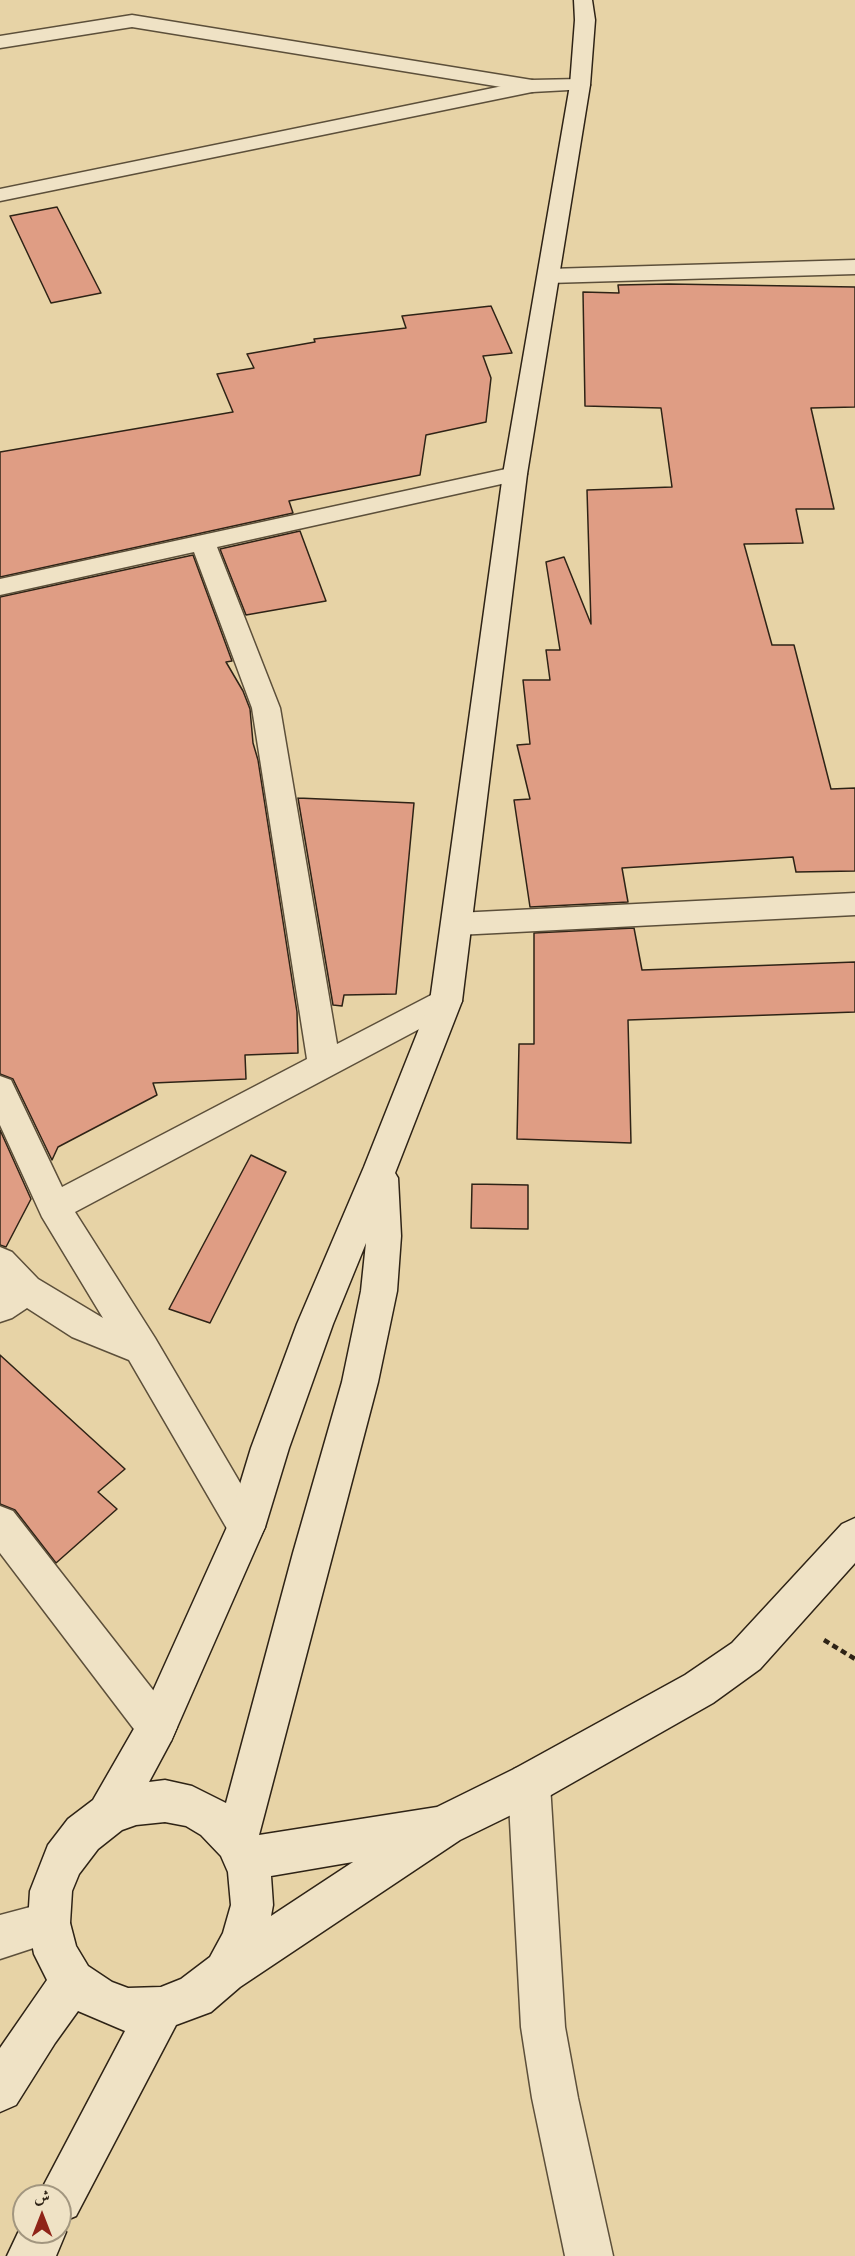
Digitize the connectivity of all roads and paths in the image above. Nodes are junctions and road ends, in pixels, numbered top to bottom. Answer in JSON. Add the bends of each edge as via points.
{"nodes":[{"id":1,"x":583,"y":0,"type":"edge"},
{"id":2,"x":0,"y":42,"type":"edge"},
{"id":3,"x":580,"y":85,"type":"junction"},
{"id":4,"x":532,"y":86,"type":"junction"},
{"id":5,"x":0,"y":195,"type":"edge"},
{"id":6,"x":855,"y":267,"type":"edge"},
{"id":7,"x":549,"y":276,"type":"junction"},
{"id":8,"x":515,"y":474,"type":"junction"},
{"id":9,"x":203,"y":543,"type":"junction"},
{"id":10,"x":0,"y":587,"type":"edge"},
{"id":11,"x":855,"y":904,"type":"edge"},
{"id":12,"x":457,"y":924,"type":"junction"},
{"id":13,"x":446,"y":1001,"type":"junction"},
{"id":14,"x":324,"y":1065,"type":"junction"},
{"id":15,"x":0,"y":1089,"type":"edge"},
{"id":16,"x":381,"y":1167,"type":"junction"},
{"id":17,"x":54,"y":1207,"type":"junction"},
{"id":18,"x":0,"y":1262,"type":"edge"},
{"id":19,"x":13,"y":1298,"type":"edge"},
{"id":20,"x":142,"y":1349,"type":"junction"},
{"id":21,"x":0,"y":1523,"type":"edge"},
{"id":22,"x":246,"y":1527,"type":"junction"},
{"id":23,"x":855,"y":1536,"type":"edge"},
{"id":24,"x":157,"y":1727,"type":"junction"},
{"id":25,"x":529,"y":1784,"type":"junction"},
{"id":26,"x":108,"y":1815,"type":"junction"},
{"id":27,"x":445,"y":1825,"type":"junction"},
{"id":28,"x":240,"y":1850,"type":"junction"},
{"id":29,"x":49,"y":1923,"type":"junction"},
{"id":30,"x":0,"y":1937,"type":"edge"},
{"id":31,"x":225,"y":1972,"type":"junction"},
{"id":32,"x":73,"y":1981,"type":"junction"},
{"id":33,"x":161,"y":2008,"type":"junction"},
{"id":34,"x":0,"y":2089,"type":"edge"},
{"id":35,"x":68,"y":2184,"type":"edge"},
{"id":36,"x":589,"y":2256,"type":"edge"}],
"edges":[{"from":1,"to":3,"type":"street"},
{"from":2,"to":4,"type":"street","via":[[127,14]]},
{"from":3,"to":4,"type":"street"},
{"from":3,"to":7,"type":"street"},
{"from":4,"to":5,"type":"street"},
{"from":6,"to":7,"type":"street"},
{"from":7,"to":8,"type":"street"},
{"from":8,"to":9,"type":"street"},
{"from":8,"to":12,"type":"street"},
{"from":9,"to":10,"type":"street"},
{"from":9,"to":14,"type":"street","via":[[266,708]]},
{"from":11,"to":12,"type":"street"},
{"from":12,"to":13,"type":"street"},
{"from":13,"to":14,"type":"street"},
{"from":13,"to":16,"type":"street"},
{"from":14,"to":17,"type":"street"},
{"from":15,"to":17,"type":"street"},
{"from":16,"to":22,"type":"street","via":[[315,1324]]},
{"from":16,"to":28,"type":"street","via":[[384,1236],[379,1291],[360,1382],[312,1553]]},
{"from":17,"to":20,"type":"street"},
{"from":18,"to":19,"type":"street"},
{"from":19,"to":20,"type":"street"},
{"from":20,"to":22,"type":"street"},
{"from":21,"to":24,"type":"street"},
{"from":22,"to":24,"type":"street"},
{"from":23,"to":25,"type":"street","via":[[746,1656],[699,1689]]},
{"from":24,"to":26,"type":"street"},
{"from":25,"to":27,"type":"street"},
{"from":25,"to":36,"type":"street","via":[[543,2027]]},
{"from":26,"to":28,"type":"street","via":[[136,1804],[165,1801],[192,1807],[216,1820]]},
{"from":26,"to":29,"type":"street","via":[[82,1834],[63,1860],[51,1891]]},
{"from":27,"to":28,"type":"street"},
{"from":27,"to":31,"type":"street"},
{"from":28,"to":31,"type":"street","via":[[249,1872],[252,1905],[243,1941]]},
{"from":29,"to":30,"type":"street"},
{"from":29,"to":32,"type":"street","via":[[56,1954]]},
{"from":31,"to":33,"type":"street","via":[[195,1996]]},
{"from":32,"to":33,"type":"street","via":[[99,2000],[128,2010]]},
{"from":32,"to":34,"type":"street"},
{"from":33,"to":35,"type":"street"}]}
